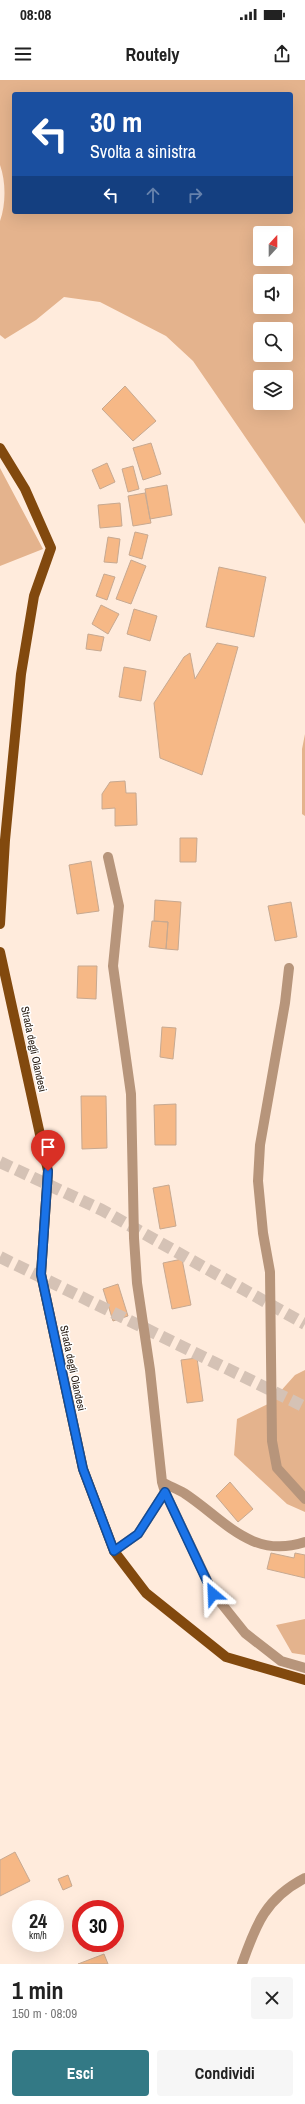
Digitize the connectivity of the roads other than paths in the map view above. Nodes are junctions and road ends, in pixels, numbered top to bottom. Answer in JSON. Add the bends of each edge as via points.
{"nodes":[{"id":1,"x":0,"y":448,"type":"edge"},
{"id":2,"x":108,"y":857,"type":"dead end"},
{"id":3,"x":0,"y":924,"type":"edge"},
{"id":4,"x":0,"y":952,"type":"edge"},
{"id":5,"x":289,"y":968,"type":"dead end"},
{"id":6,"x":162,"y":1482,"type":"junction"},
{"id":7,"x":165,"y":1492,"type":"junction"},
{"id":8,"x":305,"y":1499,"type":"edge"},
{"id":9,"x":305,"y":1542,"type":"edge"},
{"id":10,"x":114,"y":1551,"type":"junction"},
{"id":11,"x":305,"y":1668,"type":"edge"},
{"id":12,"x":305,"y":1680,"type":"edge"},
{"id":13,"x":305,"y":1878,"type":"edge"},
{"id":14,"x":242,"y":1964,"type":"edge"}],
"edges":[{"from":1,"to":3,"type":"main road","via":[[25,489],[51,548],[34,596],[21,674]]},
{"from":2,"to":6,"type":"street","via":[[119,906],[113,966],[131,1094],[137,1283],[150,1370]]},
{"from":4,"to":10,"type":"main road","name":"Strada degli Olandesi","via":[[48,1171],[41,1274],[83,1469]]},
{"from":5,"to":8,"type":"street","via":[[260,1145],[258,1181],[270,1272],[272,1441],[277,1468]]},
{"from":6,"to":7,"type":"street"},
{"from":6,"to":9,"type":"street","via":[[184,1493],[256,1544],[278,1547]]},
{"from":7,"to":10,"type":"street","via":[[138,1534]]},
{"from":7,"to":11,"type":"street","via":[[213,1594],[245,1633],[281,1661]]},
{"from":10,"to":12,"type":"main road","name":"Strada degli Olandesi","via":[[146,1593],[226,1657]]},
{"from":13,"to":14,"type":"street","via":[[288,1887],[268,1906],[251,1938]]}]}
